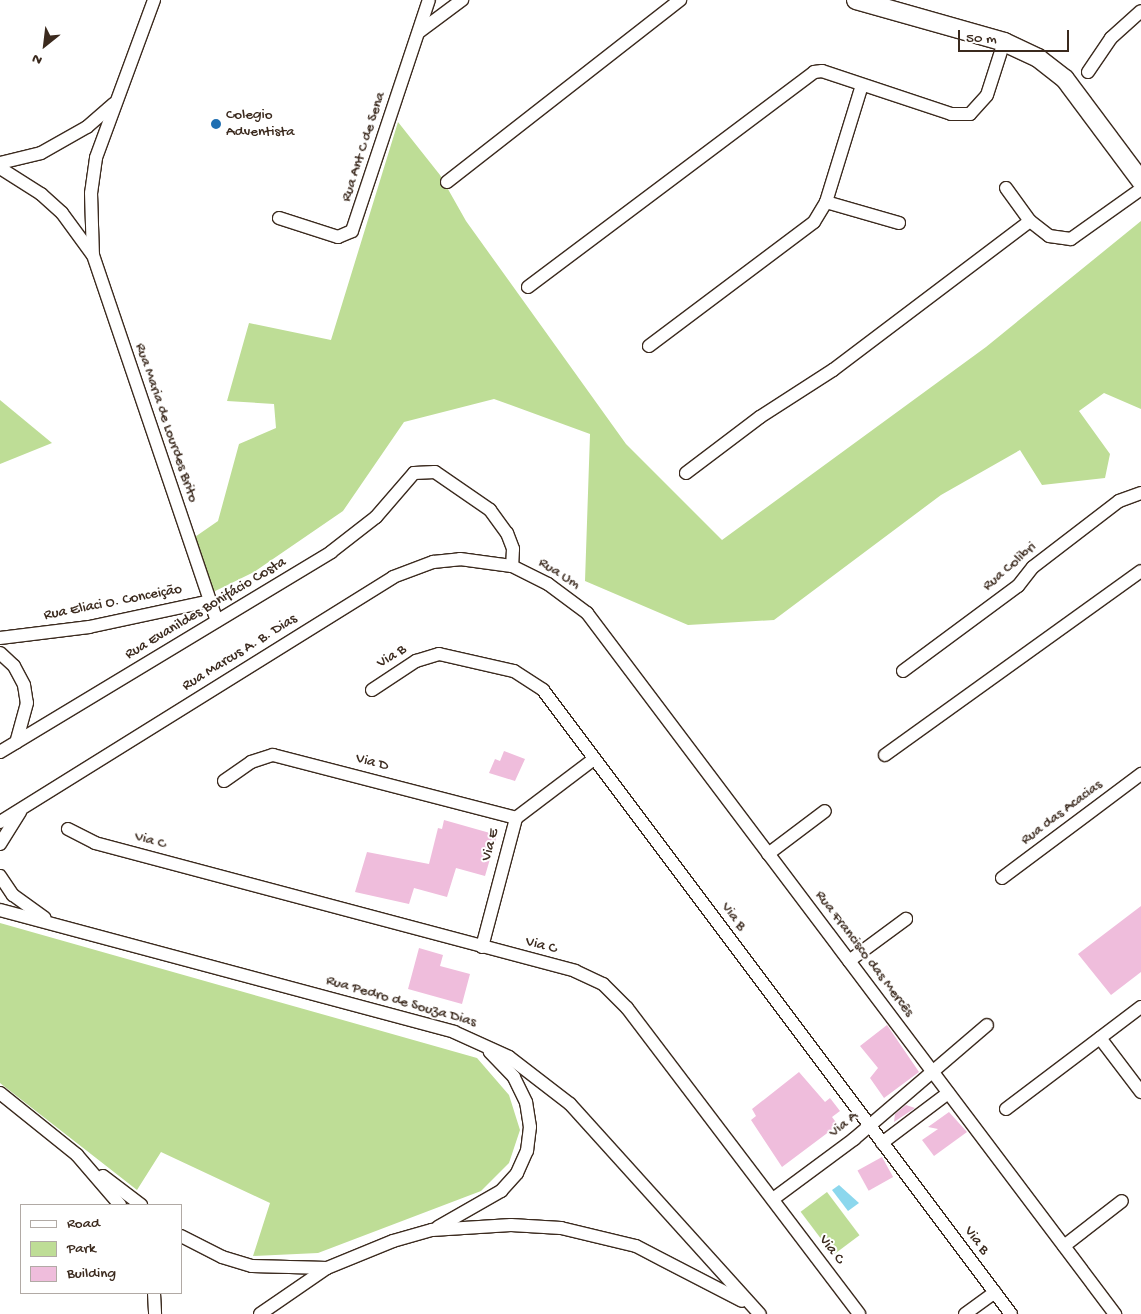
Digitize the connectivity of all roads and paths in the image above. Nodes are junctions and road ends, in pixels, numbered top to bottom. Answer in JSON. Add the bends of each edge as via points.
{"nodes":[{"id":1,"x":154,"y":0,"type":"edge"},
{"id":2,"x":429,"y":0,"type":"edge"},
{"id":3,"x":462,"y":0,"type":"edge"},
{"id":4,"x":680,"y":0,"type":"edge"},
{"id":5,"x":856,"y":0,"type":"edge"},
{"id":6,"x":1141,"y":11,"type":"edge"},
{"id":7,"x":419,"y":32,"type":"junction"},
{"id":8,"x":1004,"y":42,"type":"junction"},
{"id":9,"x":1088,"y":72,"type":"dead end"},
{"id":10,"x":862,"y":85,"type":"junction"},
{"id":11,"x":112,"y":104,"type":"junction"},
{"id":12,"x":0,"y":163,"type":"edge"},
{"id":13,"x":0,"y":168,"type":"edge"},
{"id":14,"x":1141,"y":180,"type":"edge"},
{"id":15,"x":448,"y":182,"type":"dead end"},
{"id":16,"x":1006,"y":188,"type":"dead end"},
{"id":17,"x":1141,"y":189,"type":"edge"},
{"id":18,"x":826,"y":202,"type":"junction"},
{"id":19,"x":279,"y":218,"type":"dead end"},
{"id":20,"x":1030,"y":221,"type":"junction"},
{"id":21,"x":899,"y":223,"type":"dead end"},
{"id":22,"x":93,"y":255,"type":"junction"},
{"id":23,"x":528,"y":287,"type":"dead end"},
{"id":24,"x":649,"y":346,"type":"dead end"},
{"id":25,"x":686,"y":473,"type":"dead end"},
{"id":26,"x":1141,"y":493,"type":"edge"},
{"id":27,"x":512,"y":566,"type":"junction"},
{"id":28,"x":1141,"y":571,"type":"edge"},
{"id":29,"x":210,"y":601,"type":"junction"},
{"id":30,"x":587,"y":614,"type":"joint"},
{"id":31,"x":217,"y":620,"type":"junction"},
{"id":32,"x":0,"y":638,"type":"edge"},
{"id":33,"x":0,"y":653,"type":"edge"},
{"id":34,"x":903,"y":671,"type":"dead end"},
{"id":35,"x":372,"y":690,"type":"dead end"},
{"id":36,"x":16,"y":743,"type":"junction"},
{"id":37,"x":0,"y":752,"type":"edge"},
{"id":38,"x":885,"y":755,"type":"dead end"},
{"id":39,"x":594,"y":759,"type":"junction"},
{"id":40,"x":1141,"y":774,"type":"edge"},
{"id":41,"x":224,"y":781,"type":"dead end"},
{"id":42,"x":22,"y":808,"type":"junction"},
{"id":43,"x":825,"y":811,"type":"dead end"},
{"id":44,"x":516,"y":818,"type":"junction"},
{"id":45,"x":0,"y":822,"type":"edge"},
{"id":46,"x":68,"y":829,"type":"dead end"},
{"id":47,"x":0,"y":844,"type":"edge"},
{"id":48,"x":768,"y":854,"type":"junction"},
{"id":49,"x":0,"y":876,"type":"edge"},
{"id":50,"x":1002,"y":878,"type":"dead end"},
{"id":51,"x":0,"y":910,"type":"edge"},
{"id":52,"x":906,"y":919,"type":"dead end"},
{"id":53,"x":55,"y":925,"type":"junction"},
{"id":54,"x":482,"y":947,"type":"junction"},
{"id":55,"x":849,"y":961,"type":"junction"},
{"id":56,"x":1141,"y":1007,"type":"edge"},
{"id":57,"x":986,"y":1026,"type":"dead end"},
{"id":58,"x":1100,"y":1038,"type":"junction"},
{"id":59,"x":479,"y":1041,"type":"junction"},
{"id":60,"x":934,"y":1074,"type":"junction"},
{"id":61,"x":1141,"y":1092,"type":"edge"},
{"id":62,"x":0,"y":1093,"type":"edge"},
{"id":63,"x":948,"y":1093,"type":"junction"},
{"id":64,"x":1006,"y":1109,"type":"dead end"},
{"id":65,"x":869,"y":1126,"type":"junction"},
{"id":66,"x":882,"y":1143,"type":"junction"},
{"id":67,"x":77,"y":1155,"type":"junction"},
{"id":68,"x":773,"y":1199,"type":"junction"},
{"id":69,"x":1122,"y":1202,"type":"dead end"},
{"id":70,"x":119,"y":1204,"type":"edge"},
{"id":71,"x":140,"y":1204,"type":"edge"},
{"id":72,"x":432,"y":1230,"type":"junction"},
{"id":73,"x":182,"y":1237,"type":"edge"},
{"id":74,"x":1064,"y":1246,"type":"junction"},
{"id":75,"x":327,"y":1268,"type":"junction"},
{"id":76,"x":994,"y":1292,"type":"junction"},
{"id":77,"x":154,"y":1294,"type":"edge"},
{"id":78,"x":757,"y":1311,"type":"edge"},
{"id":79,"x":155,"y":1314,"type":"edge"},
{"id":80,"x":260,"y":1314,"type":"edge"},
{"id":81,"x":859,"y":1314,"type":"edge"},
{"id":82,"x":965,"y":1314,"type":"edge"},
{"id":83,"x":1011,"y":1314,"type":"edge"},
{"id":84,"x":1115,"y":1314,"type":"edge"}],
"edges":[{"from":1,"to":11,"type":"street","name":"Rua Maria de Lourdes Brito"},
{"from":2,"to":7,"type":"street","name":"Rua Ant C de Sena"},
{"from":3,"to":7,"type":"street"},
{"from":4,"to":15,"type":"street"},
{"from":5,"to":8,"type":"street"},
{"from":6,"to":9,"type":"street","via":[[1111,38]]},
{"from":7,"to":19,"type":"street","name":"Rua Ant C de Sena","via":[[352,231],[338,237]]},
{"from":8,"to":10,"type":"street","via":[[987,95],[970,114],[951,114]]},
{"from":8,"to":14,"type":"street","via":[[1038,58],[1065,79]]},
{"from":10,"to":18,"type":"street"},
{"from":10,"to":23,"type":"street","via":[[822,71],[804,77]]},
{"from":11,"to":12,"type":"street","via":[[86,127],[49,149]]},
{"from":11,"to":22,"type":"street","name":"Rua Maria de Lourdes Brito","via":[[92,175]]},
{"from":13,"to":22,"type":"street","name":"Rua Maria de Lourdes Brito","via":[[41,194],[62,213]]},
{"from":16,"to":20,"type":"street"},
{"from":17,"to":20,"type":"street","via":[[1071,239],[1049,236]]},
{"from":18,"to":21,"type":"street"},
{"from":18,"to":24,"type":"street","via":[[814,222]]},
{"from":20,"to":25,"type":"street","via":[[833,370],[760,417]]},
{"from":22,"to":29,"type":"street","name":"Rua Maria de Lourdes Brito"},
{"from":26,"to":34,"type":"street","name":"Rua Colibri","via":[[1118,501],[1033,567],[1018,586]]},
{"from":27,"to":30,"type":"street","name":"Rua Um","via":[[548,584]]},
{"from":27,"to":31,"type":"street","name":"Rua Evanildes Bonifácio Costa","via":[[513,550],[507,533],[490,510],[435,472],[414,473],[393,500],[358,532]]},
{"from":27,"to":42,"type":"street","name":"Rua Marcus A. B. Dias","via":[[460,559],[433,562],[393,577]]},
{"from":28,"to":38,"type":"street"},
{"from":29,"to":31,"type":"street"},
{"from":29,"to":32,"type":"street","name":"Rua Eliaci O. Conceição","via":[[89,626]]},
{"from":30,"to":48,"type":"street","name":"Rua Francisco das Mercês"},
{"from":31,"to":36,"type":"street","name":"Rua Evanildes Bonifácio Costa"},
{"from":33,"to":36,"type":"street","via":[[14,666],[24,685],[27,703]]},
{"from":35,"to":39,"type":"street","name":"Via B","via":[[416,661],[439,654],[514,671],[544,690]]},
{"from":36,"to":37,"type":"street","name":"Rua Evanildes Bonifácio Costa"},
{"from":39,"to":44,"type":"street","name":"Via E"},
{"from":39,"to":65,"type":"street","name":"Via B"},
{"from":40,"to":50,"type":"street","name":"Rua das Acacias"},
{"from":41,"to":44,"type":"street","name":"Via D","via":[[262,758],[287,757]]},
{"from":42,"to":45,"type":"street","name":"Rua Marcus A. B. Dias"},
{"from":42,"to":47,"type":"street"},
{"from":43,"to":48,"type":"street"},
{"from":44,"to":54,"type":"street","name":"Via E"},
{"from":46,"to":54,"type":"street","name":"Via C","via":[[95,843]]},
{"from":48,"to":55,"type":"street","name":"Rua Francisco das Mercês"},
{"from":49,"to":53,"type":"street","via":[[13,895]]},
{"from":51,"to":53,"type":"street","name":"Rua Pedro de Souza Dias"},
{"from":52,"to":55,"type":"street"},
{"from":53,"to":59,"type":"street","name":"Rua Pedro de Souza Dias"},
{"from":54,"to":68,"type":"street","name":"Via C","via":[[589,977],[617,996]]},
{"from":55,"to":60,"type":"street","name":"Rua Francisco das Mercês"},
{"from":56,"to":58,"type":"street"},
{"from":57,"to":60,"type":"street","name":"Via A"},
{"from":58,"to":61,"type":"street"},
{"from":58,"to":64,"type":"street"},
{"from":59,"to":72,"type":"street","via":[[514,1077],[526,1102],[530,1127],[527,1151],[517,1173],[501,1191]]},
{"from":59,"to":78,"type":"street","name":"Rua Pedro de Souza Dias","via":[[531,1071],[570,1104]]},
{"from":60,"to":63,"type":"street","name":"Rua Francisco das Mercês"},
{"from":60,"to":65,"type":"street","name":"Via A"},
{"from":62,"to":67,"type":"street"},
{"from":63,"to":66,"type":"street"},
{"from":63,"to":74,"type":"street","name":"Rua Francisco das Mercês"},
{"from":65,"to":66,"type":"street","name":"Via B"},
{"from":65,"to":68,"type":"street","name":"Via A"},
{"from":66,"to":76,"type":"street","name":"Via B"},
{"from":67,"to":70,"type":"street"},
{"from":67,"to":71,"type":"street"},
{"from":68,"to":81,"type":"street","name":"Via C"},
{"from":69,"to":74,"type":"street"},
{"from":72,"to":75,"type":"street"},
{"from":72,"to":78,"type":"street","via":[[511,1224],[598,1235],[672,1261]]},
{"from":73,"to":75,"type":"street","via":[[222,1257],[252,1266]]},
{"from":74,"to":84,"type":"street","name":"Rua Francisco das Mercês"},
{"from":75,"to":80,"type":"street"},
{"from":76,"to":82,"type":"street"},
{"from":76,"to":83,"type":"street","name":"Via B"},
{"from":77,"to":79,"type":"street"}]}
